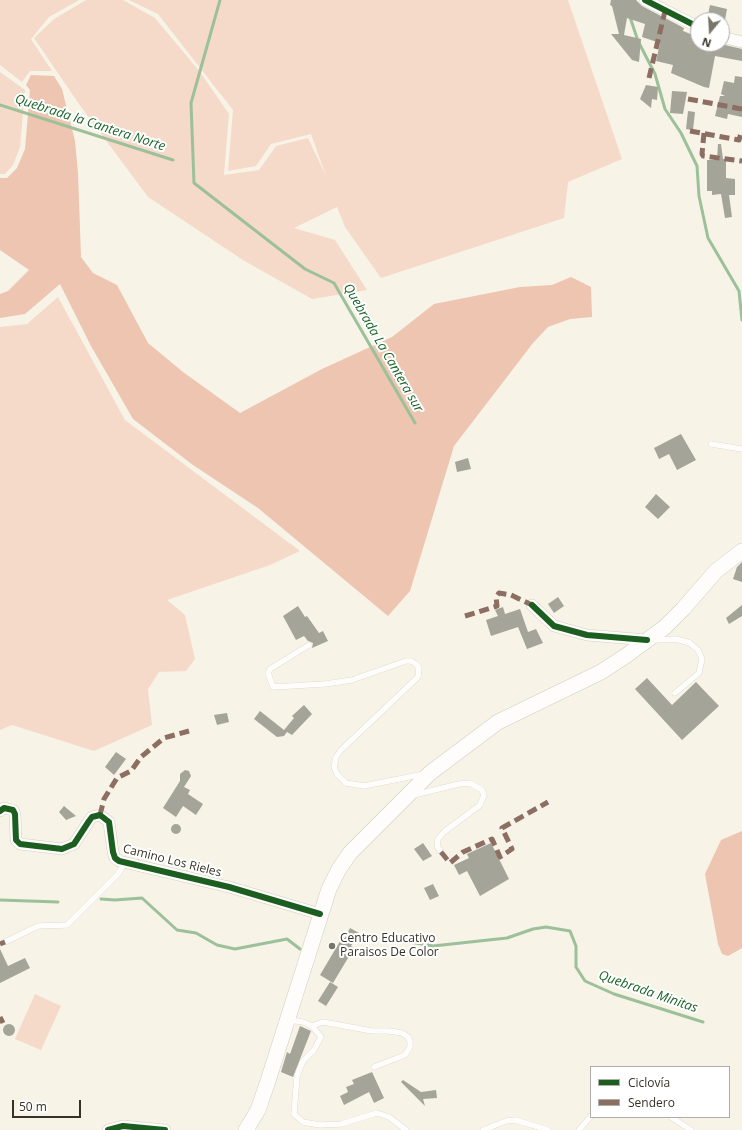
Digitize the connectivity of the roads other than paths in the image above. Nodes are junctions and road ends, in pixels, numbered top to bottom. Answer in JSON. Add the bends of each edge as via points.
{"nodes":[{"id":1,"x":645,"y":0,"type":"edge"},
{"id":2,"x":690,"y":23,"type":"edge"},
{"id":3,"x":730,"y":39,"type":"edge"},
{"id":4,"x":742,"y":42,"type":"edge"},
{"id":5,"x":711,"y":444,"type":"dead end"},
{"id":6,"x":742,"y":449,"type":"edge"},
{"id":7,"x":742,"y":551,"type":"edge"},
{"id":8,"x":529,"y":609,"type":"dead end"},
{"id":9,"x":647,"y":640,"type":"junction"},
{"id":10,"x":309,"y":646,"type":"dead end"},
{"id":11,"x":675,"y":693,"type":"dead end"},
{"id":12,"x":430,"y":773,"type":"junction"},
{"id":13,"x":404,"y":798,"type":"junction"},
{"id":14,"x":0,"y":811,"type":"edge"},
{"id":15,"x":441,"y":852,"type":"dead end"},
{"id":16,"x":125,"y":862,"type":"junction"},
{"id":17,"x":320,"y":914,"type":"junction"},
{"id":18,"x":5,"y":942,"type":"dead end"},
{"id":19,"x":287,"y":1020,"type":"junction"},
{"id":20,"x":312,"y":1026,"type":"junction"},
{"id":21,"x":374,"y":1067,"type":"dead end"},
{"id":22,"x":590,"y":1117,"type":"edge"},
{"id":23,"x":673,"y":1118,"type":"edge"},
{"id":24,"x":108,"y":1130,"type":"edge"},
{"id":25,"x":165,"y":1130,"type":"edge"},
{"id":26,"x":246,"y":1130,"type":"edge"},
{"id":27,"x":406,"y":1130,"type":"edge"},
{"id":28,"x":482,"y":1130,"type":"edge"},
{"id":29,"x":548,"y":1130,"type":"edge"},
{"id":30,"x":579,"y":1130,"type":"edge"},
{"id":31,"x":691,"y":1130,"type":"edge"}],
"edges":[{"from":1,"to":2,"type":"street"},
{"from":3,"to":4,"type":"street"},
{"from":5,"to":6,"type":"lane"},
{"from":7,"to":9,"type":"main road","via":[[716,571],[683,609]]},
{"from":8,"to":9,"type":"street","via":[[543,615],[554,626],[587,635]]},
{"from":9,"to":11,"type":"lane","via":[[676,639],[690,643],[698,650],[702,659],[700,673]]},
{"from":9,"to":12,"type":"main road","via":[[601,672],[498,722]]},
{"from":10,"to":12,"type":"lane","via":[[269,670],[272,687],[352,680],[406,661],[411,661],[419,668],[418,677],[413,684],[341,750],[334,767],[340,778],[346,783],[364,786]]},
{"from":12,"to":13,"type":"main road"},
{"from":13,"to":15,"type":"lane","via":[[459,784],[470,784],[482,790],[484,795],[480,805],[438,839]]},
{"from":13,"to":17,"type":"main road","via":[[350,853],[328,889]]},
{"from":14,"to":16,"type":"street","name":"Camino Los Rieles","via":[[4,808],[13,810],[16,840],[20,844],[62,849],[74,844],[92,817],[98,814],[104,816],[109,822],[115,858]]},
{"from":16,"to":17,"type":"street","name":"Camino Los Rieles","via":[[229,887]]},
{"from":16,"to":18,"type":"lane","via":[[118,874],[67,925],[38,926]]},
{"from":17,"to":19,"type":"main road"},
{"from":19,"to":20,"type":"lane"},
{"from":19,"to":26,"type":"main road","via":[[258,1110]]},
{"from":20,"to":21,"type":"lane","via":[[323,1022],[372,1031],[402,1033],[408,1037],[410,1048],[405,1055]]},
{"from":20,"to":27,"type":"lane","via":[[321,1037],[314,1050],[303,1061],[297,1076],[294,1114],[303,1122],[320,1125],[341,1124],[377,1113],[389,1117]]},
{"from":22,"to":30,"type":"lane"},
{"from":23,"to":31,"type":"lane"},
{"from":24,"to":25,"type":"street","via":[[123,1126]]},
{"from":28,"to":29,"type":"lane","via":[[515,1120]]}]}
